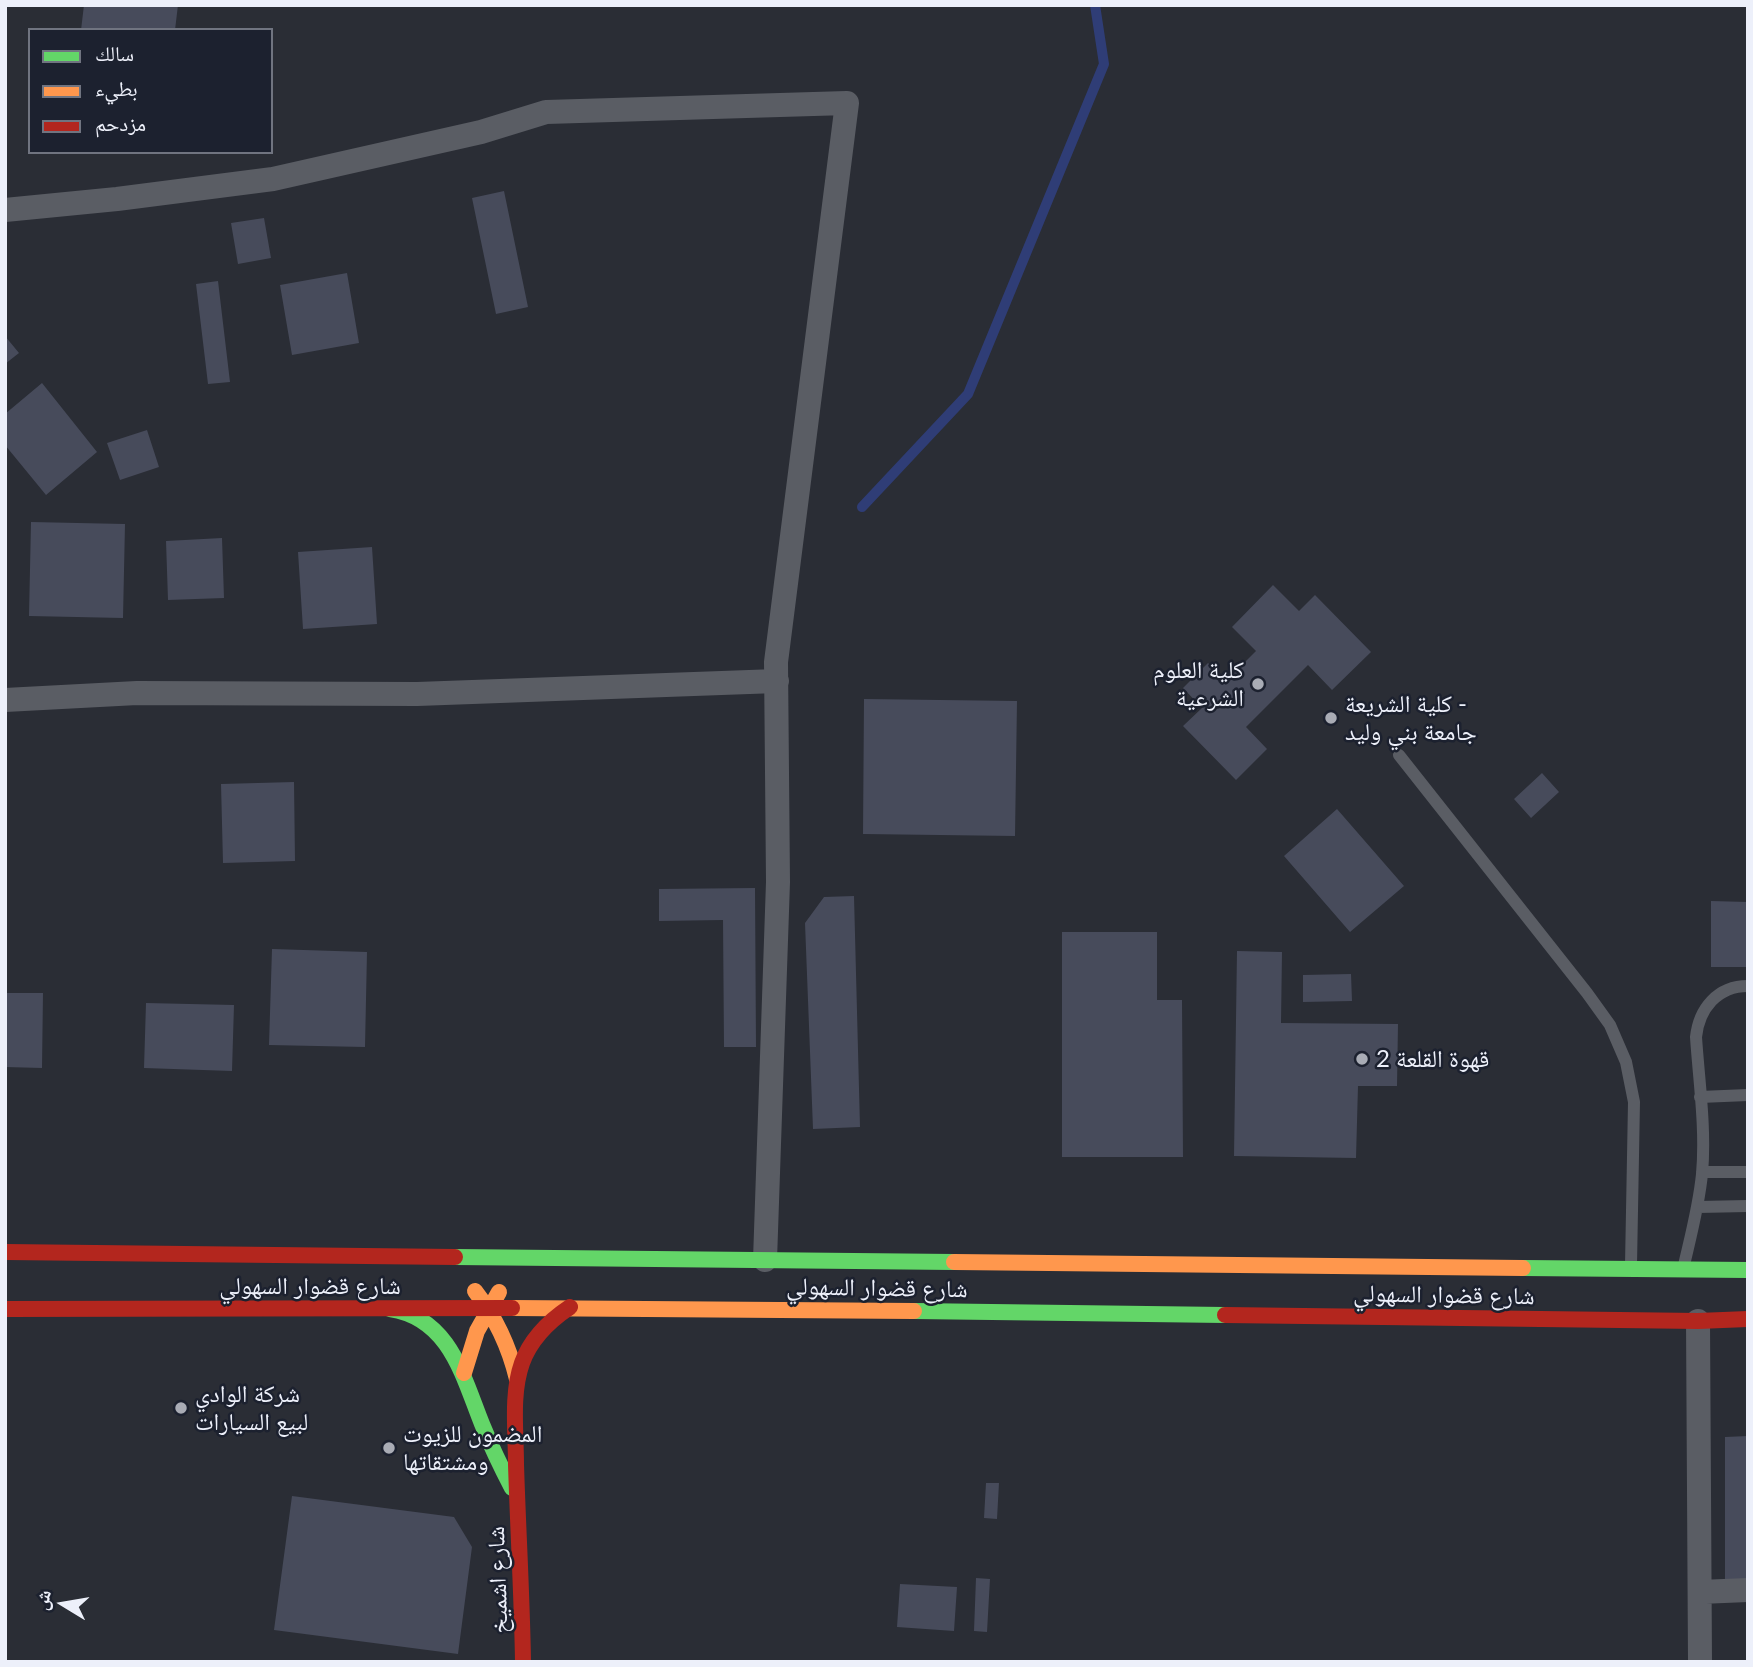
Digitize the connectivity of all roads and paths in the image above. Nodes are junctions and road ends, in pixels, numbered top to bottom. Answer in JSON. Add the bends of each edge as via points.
{"nodes":[{"id":1,"x":5,"y":210,"type":"edge"},
{"id":2,"x":777,"y":681,"type":"junction"},
{"id":3,"x":5,"y":700,"type":"edge"},
{"id":4,"x":1399,"y":755,"type":"dead end"},
{"id":5,"x":1748,"y":986,"type":"edge"},
{"id":6,"x":1748,"y":1095,"type":"edge"},
{"id":7,"x":1700,"y":1097,"type":"junction"},
{"id":8,"x":1748,"y":1171,"type":"edge"},
{"id":9,"x":1702,"y":1172,"type":"junction"},
{"id":10,"x":1748,"y":1206,"type":"edge"},
{"id":11,"x":1698,"y":1207,"type":"junction"},
{"id":12,"x":5,"y":1252,"type":"edge"},
{"id":13,"x":435,"y":1257,"type":"junction"},
{"id":14,"x":537,"y":1258,"type":"junction"},
{"id":15,"x":765,"y":1260,"type":"junction"},
{"id":16,"x":1631,"y":1269,"type":"junction"},
{"id":17,"x":1683,"y":1270,"type":"junction"},
{"id":18,"x":1748,"y":1270,"type":"edge"},
{"id":19,"x":488,"y":1307,"type":"junction"},
{"id":20,"x":569,"y":1307,"type":"junction"},
{"id":21,"x":5,"y":1309,"type":"edge"},
{"id":22,"x":388,"y":1309,"type":"junction"},
{"id":23,"x":1748,"y":1319,"type":"edge"},
{"id":24,"x":1698,"y":1321,"type":"junction"},
{"id":25,"x":464,"y":1373,"type":"junction"},
{"id":26,"x":517,"y":1379,"type":"junction"},
{"id":27,"x":517,"y":1497,"type":"junction"},
{"id":28,"x":1748,"y":1590,"type":"edge"},
{"id":29,"x":1700,"y":1592,"type":"junction"},
{"id":30,"x":523,"y":1662,"type":"edge"},
{"id":31,"x":1700,"y":1662,"type":"edge"}],
"edges":[{"from":1,"to":2,"type":"street","via":[[273,179],[546,113],[847,103]]},
{"from":2,"to":3,"type":"street","via":[[417,694],[137,693]]},
{"from":2,"to":15,"type":"street","via":[[778,882]]},
{"from":4,"to":16,"type":"lane","via":[[1610,1026],[1626,1062],[1634,1102]]},
{"from":5,"to":7,"type":"lane","via":[[1719,994],[1702,1012],[1696,1037]]},
{"from":6,"to":7,"type":"lane"},
{"from":7,"to":9,"type":"lane"},
{"from":8,"to":9,"type":"lane"},
{"from":9,"to":11,"type":"lane"},
{"from":10,"to":11,"type":"lane"},
{"from":11,"to":17,"type":"lane"},
{"from":12,"to":13,"type":"main road","name":"شارع قضوار السهولي"},
{"from":13,"to":14,"type":"main road","name":"شارع قضوار السهولي"},
{"from":13,"to":19,"type":"main road"},
{"from":14,"to":15,"type":"main road","name":"شارع قضوار السهولي"},
{"from":14,"to":19,"type":"main road","via":[[514,1276]]},
{"from":15,"to":16,"type":"main road","name":"شارع قضوار السهولي"},
{"from":16,"to":17,"type":"main road","name":"شارع قضوار السهولي"},
{"from":17,"to":18,"type":"main road","name":"شارع قضوار السهولي"},
{"from":19,"to":20,"type":"main road","name":"شارع قضوار السهولي"},
{"from":19,"to":22,"type":"main road","name":"شارع قضوار السهولي"},
{"from":19,"to":25,"type":"main road"},
{"from":19,"to":26,"type":"main road","via":[[506,1342]]},
{"from":20,"to":24,"type":"main road","name":"شارع قضوار السهولي"},
{"from":20,"to":26,"type":"main road","via":[[530,1345]]},
{"from":21,"to":22,"type":"main road","name":"شارع قضوار السهولي"},
{"from":22,"to":25,"type":"main road","via":[[404,1310],[439,1334]]},
{"from":23,"to":24,"type":"main road","name":"شارع قضوار السهولي"},
{"from":24,"to":29,"type":"street"},
{"from":25,"to":27,"type":"main road","via":[[492,1448]]},
{"from":26,"to":27,"type":"main road","name":"شارع اشميخ"},
{"from":27,"to":30,"type":"main road","name":"شارع اشميخ"},
{"from":28,"to":29,"type":"street"},
{"from":29,"to":31,"type":"street"}]}
